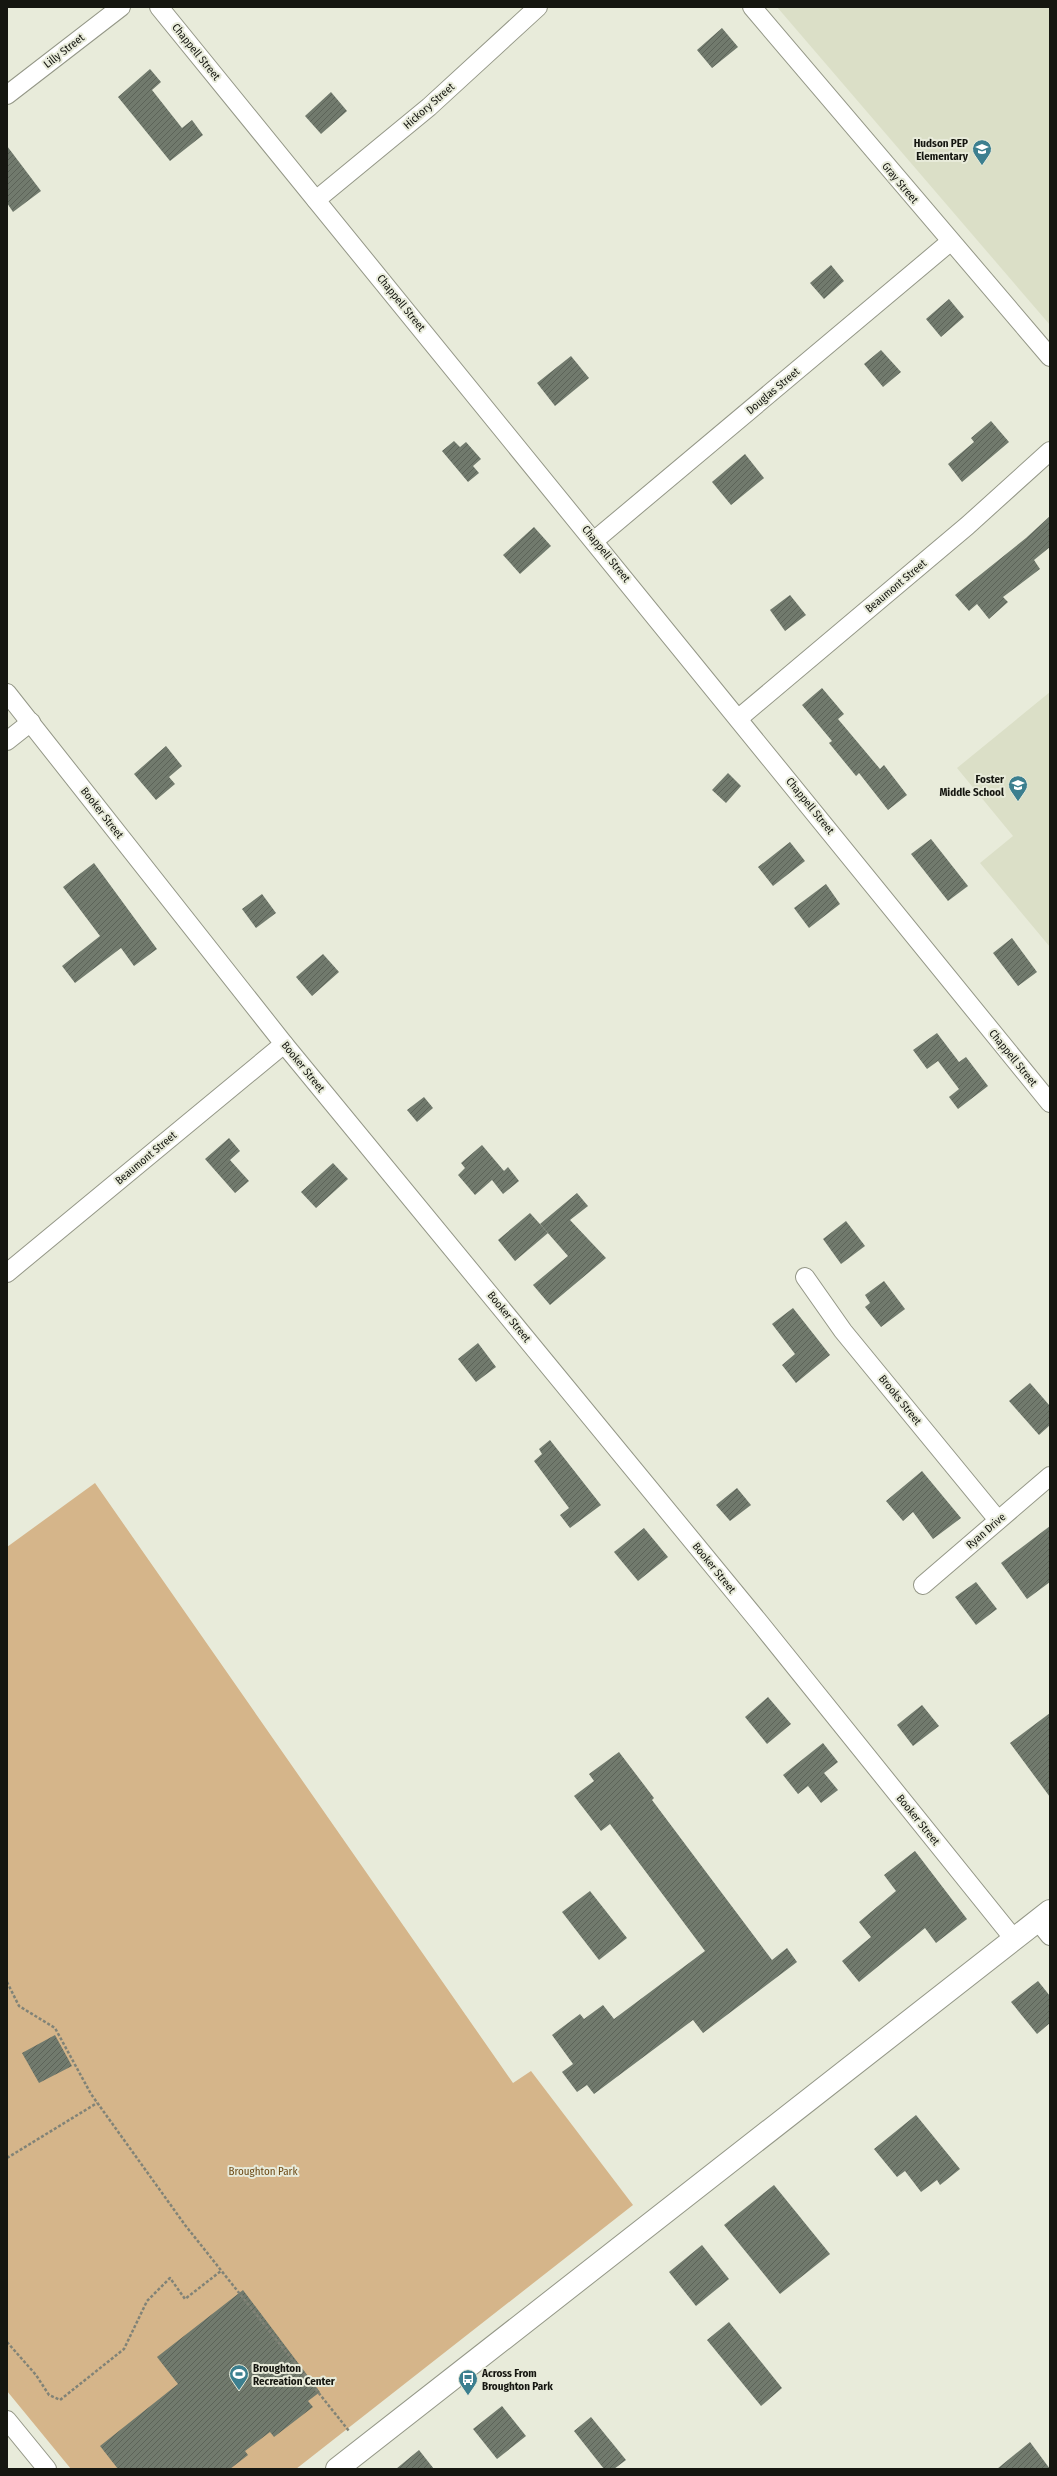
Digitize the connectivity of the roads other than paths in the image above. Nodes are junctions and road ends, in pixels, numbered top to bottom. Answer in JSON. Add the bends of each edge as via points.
{"nodes":[{"id":1,"x":121,"y":7,"type":"edge"},
{"id":2,"x":159,"y":7,"type":"edge"},
{"id":3,"x":538,"y":7,"type":"edge"},
{"id":4,"x":752,"y":7,"type":"edge"},
{"id":5,"x":7,"y":95,"type":"edge"},
{"id":6,"x":316,"y":200,"type":"junction"},
{"id":7,"x":950,"y":242,"type":"junction"},
{"id":8,"x":1050,"y":357,"type":"edge"},
{"id":9,"x":1050,"y":451,"type":"edge"},
{"id":10,"x":595,"y":540,"type":"junction"},
{"id":11,"x":7,"y":693,"type":"edge"},
{"id":12,"x":739,"y":718,"type":"junction"},
{"id":13,"x":30,"y":722,"type":"junction"},
{"id":14,"x":7,"y":741,"type":"edge"},
{"id":15,"x":284,"y":1044,"type":"junction"},
{"id":16,"x":1050,"y":1103,"type":"edge"},
{"id":17,"x":7,"y":1273,"type":"edge"},
{"id":18,"x":805,"y":1277,"type":"dead end"},
{"id":19,"x":1050,"y":1476,"type":"edge"},
{"id":20,"x":998,"y":1520,"type":"junction"},
{"id":21,"x":923,"y":1585,"type":"dead end"},
{"id":22,"x":1046,"y":1923,"type":"edge"},
{"id":23,"x":1014,"y":1939,"type":"junction"},
{"id":24,"x":7,"y":2420,"type":"edge"},
{"id":25,"x":342,"y":2468,"type":"edge"},
{"id":26,"x":47,"y":2469,"type":"edge"}],
"edges":[{"from":1,"to":5,"type":"street","name":"Lilly Street"},
{"from":2,"to":6,"type":"street","name":"Chappell Street"},
{"from":3,"to":6,"type":"street","name":"Hickory Street","via":[[430,107]]},
{"from":4,"to":7,"type":"street","name":"Gray Street"},
{"from":6,"to":10,"type":"street","name":"Chappell Street"},
{"from":7,"to":8,"type":"street","name":"Gray Street"},
{"from":7,"to":10,"type":"street","name":"Douglas Street"},
{"from":9,"to":12,"type":"street","name":"Beaumont Street","via":[[967,526]]},
{"from":10,"to":12,"type":"street","name":"Chappell Street"},
{"from":11,"to":13,"type":"street","name":"Booker Street"},
{"from":12,"to":16,"type":"street","name":"Chappell Street"},
{"from":13,"to":14,"type":"street"},
{"from":13,"to":15,"type":"street","name":"Booker Street"},
{"from":15,"to":17,"type":"street","name":"Beaumont Street"},
{"from":15,"to":23,"type":"street","name":"Booker Street","via":[[759,1622]]},
{"from":18,"to":20,"type":"street","name":"Brooks Street","via":[[843,1331]]},
{"from":19,"to":20,"type":"street","name":"Ryan Drive"},
{"from":20,"to":21,"type":"street","name":"Ryan Drive"},
{"from":22,"to":23,"type":"street"},
{"from":23,"to":25,"type":"street"},
{"from":24,"to":26,"type":"street"}]}
